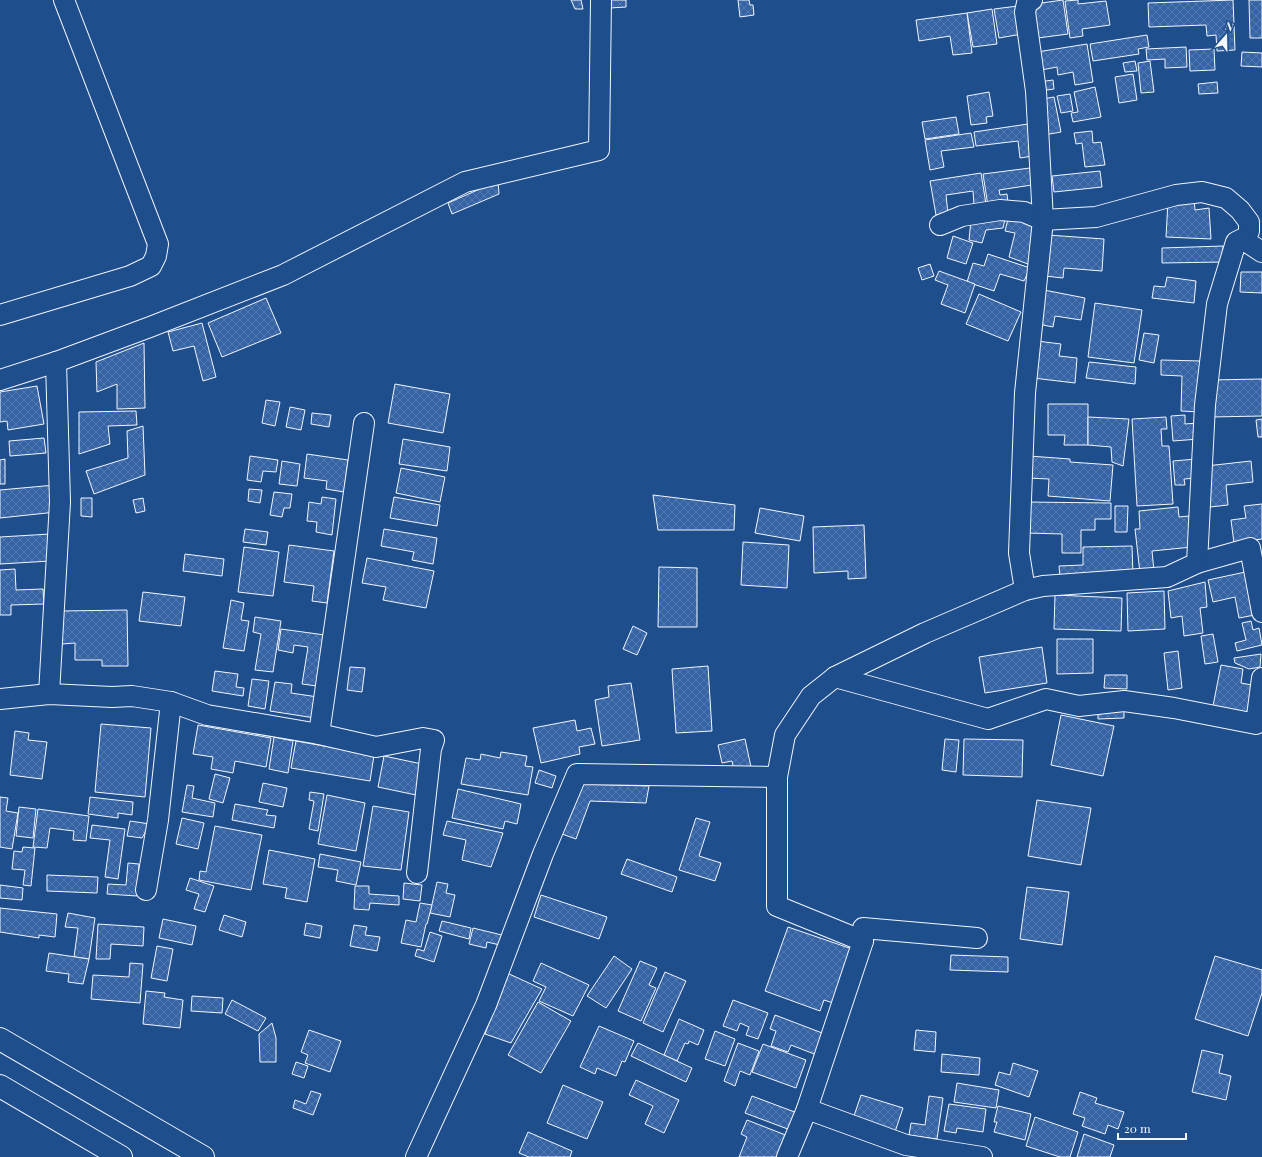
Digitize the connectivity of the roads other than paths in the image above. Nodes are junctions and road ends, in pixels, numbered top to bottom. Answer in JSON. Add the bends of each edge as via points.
{"nodes":[{"id":1,"x":64,"y":0,"type":"edge"},
{"id":2,"x":601,"y":0,"type":"edge"},
{"id":3,"x":1032,"y":0,"type":"edge"},
{"id":4,"x":1043,"y":220,"type":"junction"},
{"id":5,"x":940,"y":225,"type":"dead end"},
{"id":6,"x":1245,"y":241,"type":"junction"},
{"id":7,"x":1262,"y":252,"type":"edge"},
{"id":8,"x":0,"y":315,"type":"edge"},
{"id":9,"x":56,"y":362,"type":"junction"},
{"id":10,"x":0,"y":380,"type":"edge"},
{"id":11,"x":364,"y":423,"type":"dead end"},
{"id":12,"x":1197,"y":563,"type":"junction"},
{"id":13,"x":1025,"y":590,"type":"junction"},
{"id":14,"x":1262,"y":612,"type":"edge"},
{"id":15,"x":835,"y":677,"type":"junction"},
{"id":16,"x":1262,"y":678,"type":"edge"},
{"id":17,"x":49,"y":694,"type":"junction"},
{"id":18,"x":0,"y":699,"type":"edge"},
{"id":19,"x":171,"y":702,"type":"junction"},
{"id":20,"x":319,"y":734,"type":"junction"},
{"id":21,"x":777,"y":777,"type":"junction"},
{"id":22,"x":417,"y":873,"type":"dead end"},
{"id":23,"x":146,"y":890,"type":"dead end"},
{"id":24,"x":977,"y":938,"type":"dead end"},
{"id":25,"x":863,"y":941,"type":"junction"},
{"id":26,"x":0,"y":1039,"type":"edge"},
{"id":27,"x":0,"y":1086,"type":"edge"},
{"id":28,"x":807,"y":1109,"type":"junction"},
{"id":29,"x":121,"y":1157,"type":"edge"},
{"id":30,"x":203,"y":1157,"type":"edge"},
{"id":31,"x":416,"y":1157,"type":"edge"},
{"id":32,"x":787,"y":1157,"type":"edge"},
{"id":33,"x":982,"y":1157,"type":"edge"}],
"edges":[{"from":1,"to":8,"type":"street","via":[[158,244],[158,250],[152,266],[130,276]]},
{"from":2,"to":9,"type":"street","via":[[600,150],[465,182],[283,275]]},
{"from":3,"to":4,"type":"street","via":[[1027,3],[1025,12],[1036,91]]},
{"from":4,"to":5,"type":"street","via":[[1024,212],[1000,210],[962,216]]},
{"from":4,"to":6,"type":"street","via":[[1096,217],[1176,195],[1202,192],[1226,198],[1240,210],[1249,222],[1250,231]]},
{"from":4,"to":13,"type":"street","via":[[1025,393],[1019,553]]},
{"from":6,"to":7,"type":"street"},
{"from":6,"to":12,"type":"street","via":[[1238,240],[1234,245],[1217,304],[1204,405]]},
{"from":9,"to":10,"type":"street"},
{"from":9,"to":17,"type":"street","via":[[60,502]]},
{"from":11,"to":20,"type":"street"},
{"from":12,"to":13,"type":"street","via":[[1166,577],[1043,586]]},
{"from":12,"to":14,"type":"street","via":[[1250,548]]},
{"from":13,"to":15,"type":"street","via":[[925,633]]},
{"from":15,"to":16,"type":"street","via":[[988,719],[1046,699],[1079,706],[1124,701],[1256,724]]},
{"from":15,"to":21,"type":"street","via":[[811,696],[785,735]]},
{"from":17,"to":18,"type":"street"},
{"from":17,"to":19,"type":"street","via":[[132,696]]},
{"from":19,"to":20,"type":"street","via":[[207,715]]},
{"from":19,"to":23,"type":"street","via":[[158,820]]},
{"from":20,"to":22,"type":"street","via":[[376,747],[423,738],[434,740]]},
{"from":21,"to":25,"type":"street","via":[[777,906]]},
{"from":21,"to":31,"type":"street","via":[[577,774],[543,854],[486,1005]]},
{"from":24,"to":25,"type":"street","via":[[863,928]]},
{"from":25,"to":28,"type":"street"},
{"from":26,"to":30,"type":"main road"},
{"from":27,"to":29,"type":"main road"},
{"from":28,"to":32,"type":"street"},
{"from":28,"to":33,"type":"street","via":[[906,1145]]}]}
